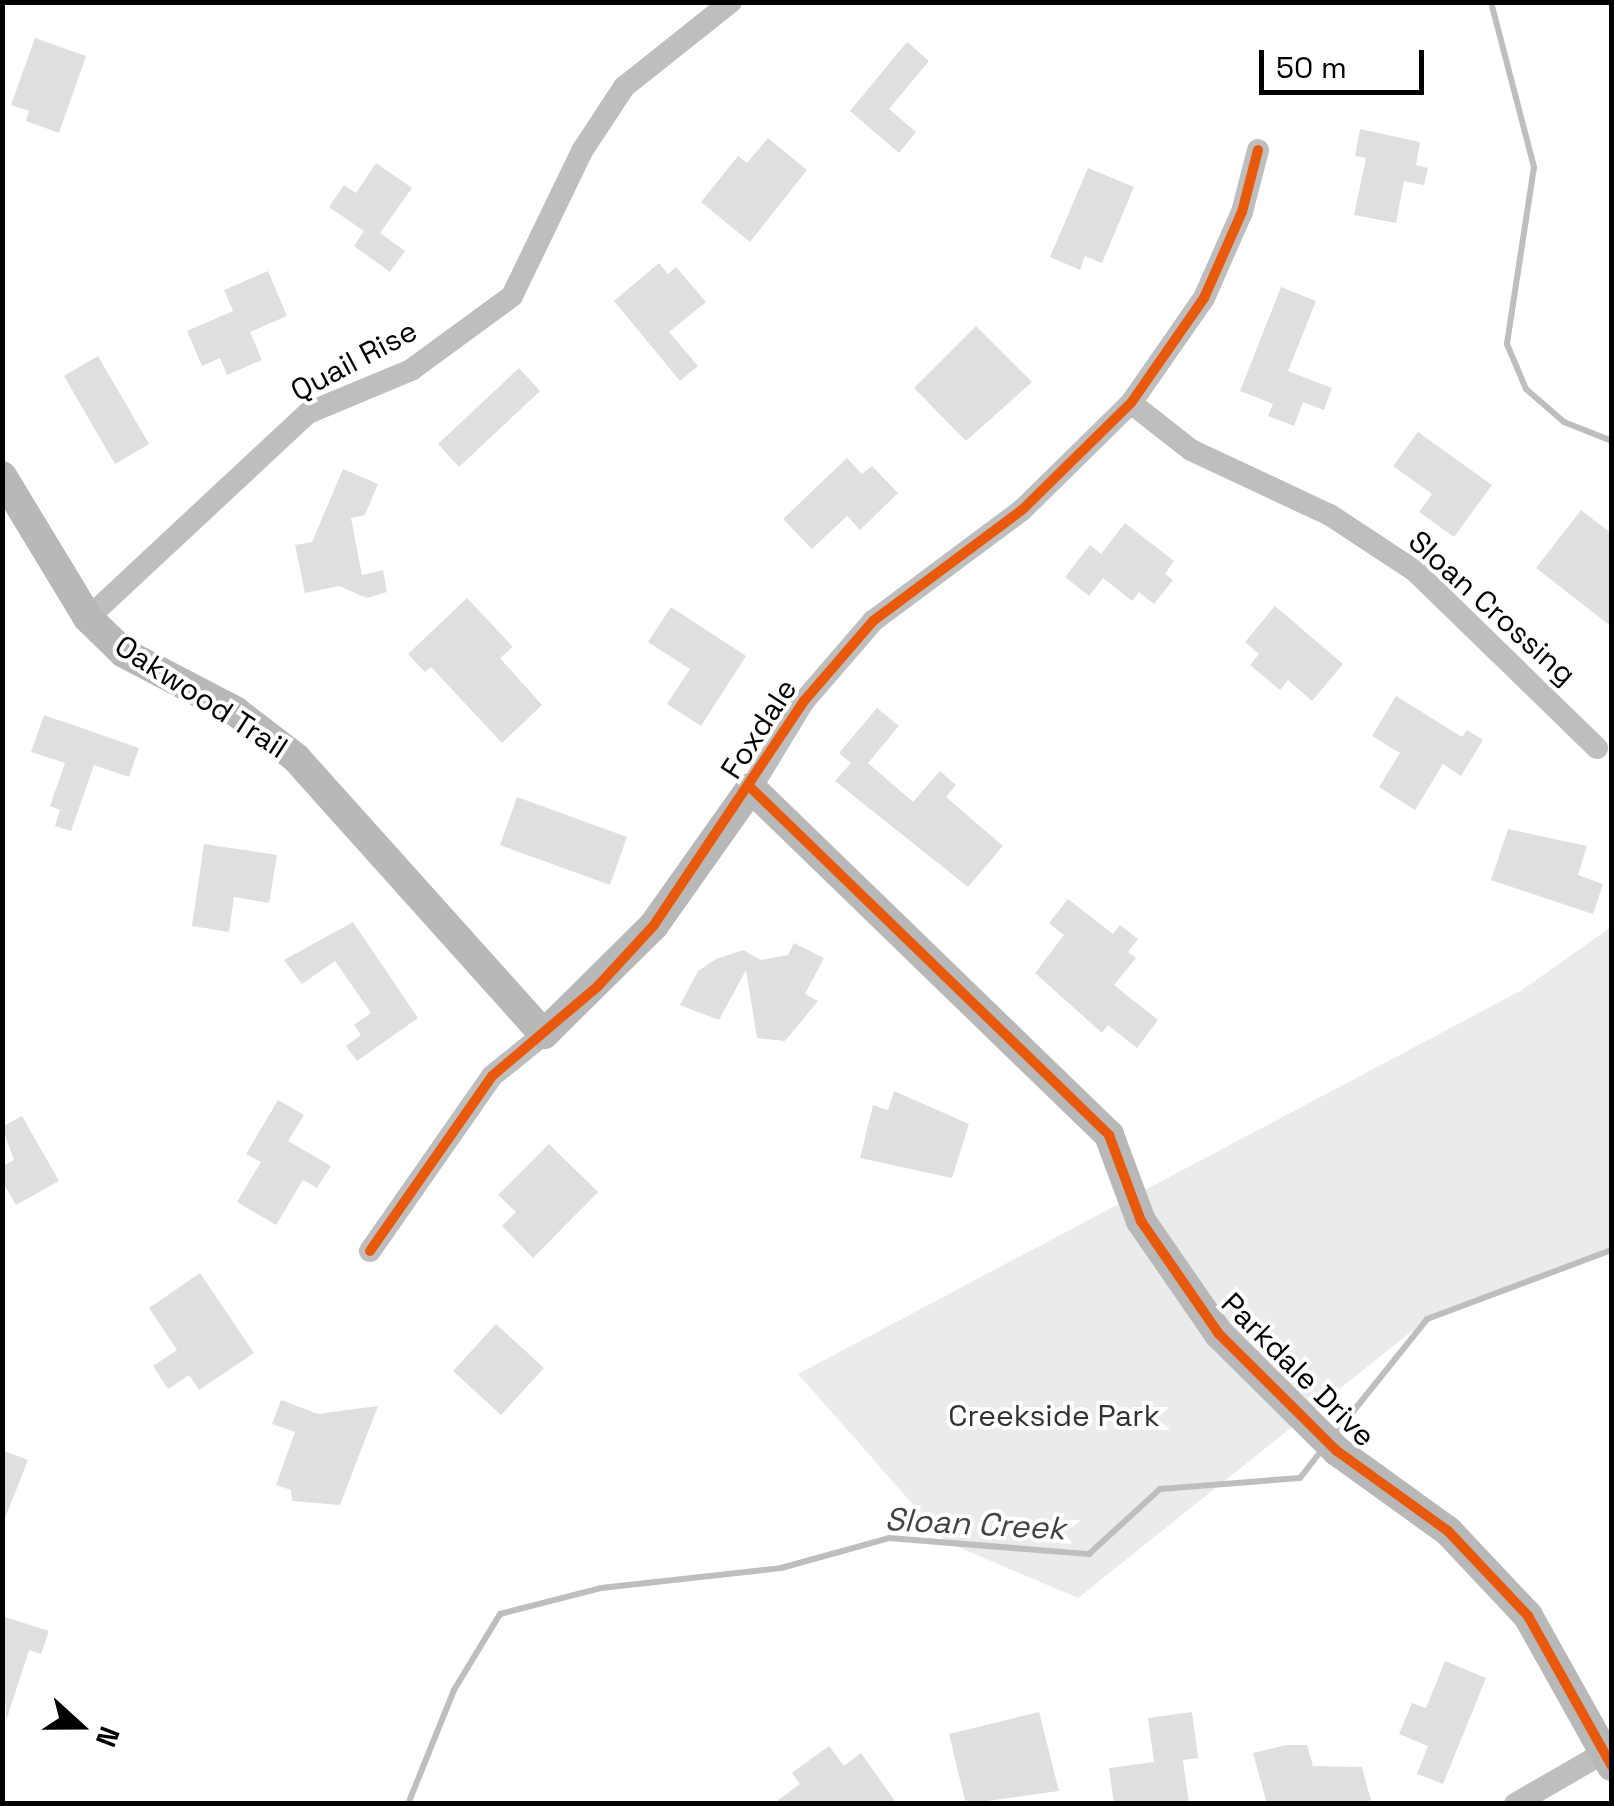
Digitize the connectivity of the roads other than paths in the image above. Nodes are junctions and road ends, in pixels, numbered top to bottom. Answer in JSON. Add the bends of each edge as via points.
{"nodes":[{"id":1,"x":731,"y":2,"type":"edge"},
{"id":2,"x":1258,"y":150,"type":"dead end"},
{"id":3,"x":1131,"y":404,"type":"junction"},
{"id":4,"x":2,"y":476,"type":"edge"},
{"id":5,"x":88,"y":618,"type":"junction"},
{"id":6,"x":1597,"y":748,"type":"dead end"},
{"id":7,"x":751,"y":788,"type":"junction"},
{"id":8,"x":544,"y":1034,"type":"junction"},
{"id":9,"x":370,"y":1251,"type":"dead end"},
{"id":10,"x":1609,"y":1755,"type":"edge"},
{"id":11,"x":1515,"y":1804,"type":"edge"}],
"edges":[{"from":1,"to":5,"type":"street","name":"Quail Rise","via":[[624,88],[582,151],[512,296],[411,370],[308,413]]},
{"from":2,"to":3,"type":"street","name":"Foxdale","via":[[1242,212],[1204,298]]},
{"from":3,"to":6,"type":"street","name":"Sloan Crossing","via":[[1191,450],[1330,515],[1416,571]]},
{"from":3,"to":7,"type":"street","name":"Foxdale","via":[[1022,510],[873,621],[804,701]]},
{"from":4,"to":5,"type":"street","name":"Oakwood Trail"},
{"from":5,"to":8,"type":"street","name":"Oakwood Trail","via":[[124,653],[235,711],[296,758]]},
{"from":7,"to":8,"type":"street","name":"Foxdale","via":[[654,925]]},
{"from":7,"to":10,"type":"street","name":"Parkdale Drive","via":[[1109,1135],[1161,1256],[1260,1375],[1336,1451],[1448,1531],[1528,1616]]},
{"from":8,"to":9,"type":"street","name":"Foxdale","via":[[492,1076]]},
{"from":10,"to":11,"type":"street"}]}
